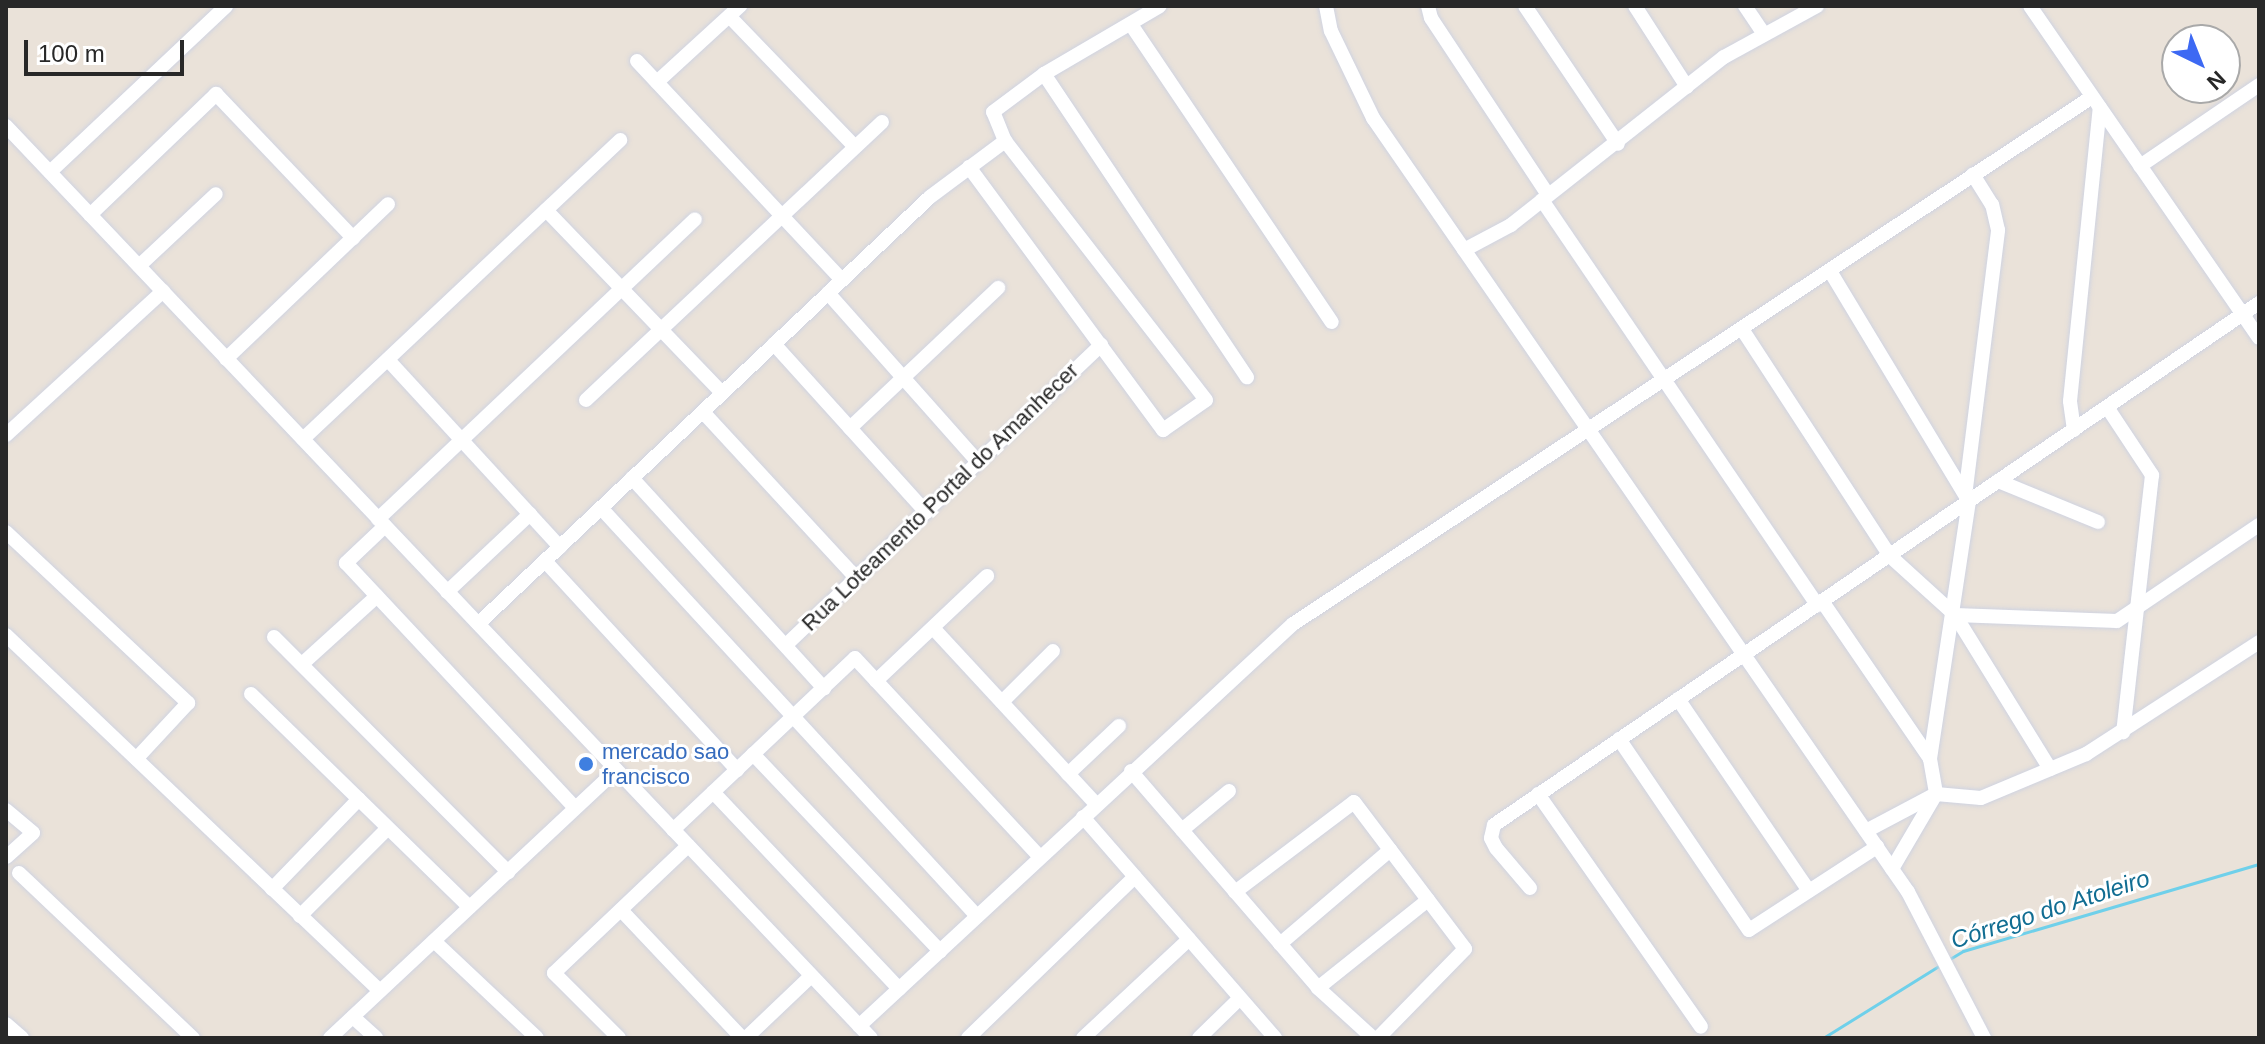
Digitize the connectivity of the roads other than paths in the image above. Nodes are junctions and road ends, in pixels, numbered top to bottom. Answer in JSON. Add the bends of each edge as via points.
{"nodes":[{"id":1,"x":226,"y":6,"type":"edge"},
{"id":2,"x":1160,"y":6,"type":"edge"},
{"id":3,"x":1326,"y":6,"type":"edge"},
{"id":4,"x":1428,"y":6,"type":"edge"},
{"id":5,"x":1525,"y":6,"type":"edge"},
{"id":6,"x":1635,"y":6,"type":"edge"},
{"id":7,"x":1745,"y":6,"type":"edge"},
{"id":8,"x":1817,"y":6,"type":"edge"},
{"id":9,"x":2030,"y":6,"type":"edge"},
{"id":10,"x":735,"y":11,"type":"edge"},
{"id":11,"x":1132,"y":26,"type":"junction"},
{"id":12,"x":1764,"y":34,"type":"junction"},
{"id":13,"x":637,"y":61,"type":"dead end"},
{"id":14,"x":1044,"y":74,"type":"junction"},
{"id":15,"x":657,"y":82,"type":"junction"},
{"id":16,"x":2259,"y":85,"type":"edge"},
{"id":17,"x":1687,"y":87,"type":"junction"},
{"id":18,"x":2096,"y":102,"type":"junction"},
{"id":19,"x":882,"y":122,"type":"dead end"},
{"id":20,"x":6,"y":126,"type":"edge"},
{"id":21,"x":620,"y":140,"type":"dead end"},
{"id":22,"x":1005,"y":141,"type":"junction"},
{"id":23,"x":1618,"y":144,"type":"junction"},
{"id":24,"x":855,"y":147,"type":"junction"},
{"id":25,"x":2140,"y":166,"type":"junction"},
{"id":26,"x":969,"y":167,"type":"junction"},
{"id":27,"x":50,"y":172,"type":"junction"},
{"id":28,"x":1973,"y":175,"type":"junction"},
{"id":29,"x":216,"y":194,"type":"dead end"},
{"id":30,"x":1545,"y":197,"type":"junction"},
{"id":31,"x":388,"y":204,"type":"dead end"},
{"id":32,"x":546,"y":210,"type":"junction"},
{"id":33,"x":90,"y":215,"type":"junction"},
{"id":34,"x":784,"y":215,"type":"junction"},
{"id":35,"x":695,"y":219,"type":"dead end"},
{"id":36,"x":353,"y":238,"type":"junction"},
{"id":37,"x":1464,"y":250,"type":"junction"},
{"id":38,"x":139,"y":266,"type":"junction"},
{"id":39,"x":1830,"y":271,"type":"junction"},
{"id":40,"x":842,"y":280,"type":"junction"},
{"id":41,"x":622,"y":288,"type":"junction"},
{"id":42,"x":998,"y":288,"type":"dead end"},
{"id":43,"x":163,"y":291,"type":"junction"},
{"id":44,"x":828,"y":293,"type":"junction"},
{"id":45,"x":2259,"y":303,"type":"edge"},
{"id":46,"x":2243,"y":315,"type":"junction"},
{"id":47,"x":1332,"y":322,"type":"dead end"},
{"id":48,"x":1742,"y":329,"type":"junction"},
{"id":49,"x":662,"y":330,"type":"junction"},
{"id":50,"x":2259,"y":338,"type":"edge"},
{"id":51,"x":774,"y":344,"type":"junction"},
{"id":52,"x":1101,"y":345,"type":"junction"},
{"id":53,"x":226,"y":359,"type":"junction"},
{"id":54,"x":388,"y":360,"type":"junction"},
{"id":55,"x":1247,"y":377,"type":"dead end"},
{"id":56,"x":903,"y":378,"type":"junction"},
{"id":57,"x":1665,"y":380,"type":"junction"},
{"id":58,"x":722,"y":393,"type":"junction"},
{"id":59,"x":586,"y":400,"type":"dead end"},
{"id":60,"x":2107,"y":407,"type":"junction"},
{"id":61,"x":703,"y":412,"type":"junction"},
{"id":62,"x":850,"y":428,"type":"junction"},
{"id":63,"x":1589,"y":430,"type":"junction"},
{"id":64,"x":2074,"y":430,"type":"junction"},
{"id":65,"x":6,"y":435,"type":"edge"},
{"id":66,"x":303,"y":439,"type":"junction"},
{"id":67,"x":462,"y":440,"type":"junction"},
{"id":68,"x":978,"y":462,"type":"junction"},
{"id":69,"x":632,"y":478,"type":"junction"},
{"id":70,"x":1998,"y":481,"type":"junction"},
{"id":71,"x":1968,"y":494,"type":"junction"},
{"id":72,"x":601,"y":508,"type":"junction"},
{"id":73,"x":926,"y":512,"type":"junction"},
{"id":74,"x":530,"y":514,"type":"junction"},
{"id":75,"x":382,"y":522,"type":"junction"},
{"id":76,"x":2098,"y":522,"type":"dead end"},
{"id":77,"x":2259,"y":525,"type":"edge"},
{"id":78,"x":6,"y":532,"type":"edge"},
{"id":79,"x":560,"y":547,"type":"junction"},
{"id":80,"x":1890,"y":556,"type":"junction"},
{"id":81,"x":545,"y":561,"type":"junction"},
{"id":82,"x":987,"y":576,"type":"dead end"},
{"id":83,"x":856,"y":578,"type":"junction"},
{"id":84,"x":447,"y":592,"type":"junction"},
{"id":85,"x":377,"y":596,"type":"junction"},
{"id":86,"x":1819,"y":603,"type":"junction"},
{"id":87,"x":2137,"y":610,"type":"junction"},
{"id":88,"x":1955,"y":615,"type":"junction"},
{"id":89,"x":478,"y":624,"type":"junction"},
{"id":90,"x":933,"y":628,"type":"junction"},
{"id":91,"x":6,"y":635,"type":"edge"},
{"id":92,"x":274,"y":637,"type":"dead end"},
{"id":93,"x":2259,"y":642,"type":"edge"},
{"id":94,"x":787,"y":644,"type":"junction"},
{"id":95,"x":1053,"y":651,"type":"dead end"},
{"id":96,"x":1743,"y":654,"type":"junction"},
{"id":97,"x":302,"y":664,"type":"junction"},
{"id":98,"x":876,"y":681,"type":"junction"},
{"id":99,"x":824,"y":688,"type":"junction"},
{"id":100,"x":251,"y":694,"type":"dead end"},
{"id":101,"x":1678,"y":699,"type":"junction"},
{"id":102,"x":1002,"y":702,"type":"junction"},
{"id":103,"x":2127,"y":704,"type":"junction"},
{"id":104,"x":2153,"y":714,"type":"junction"},
{"id":105,"x":792,"y":718,"type":"junction"},
{"id":106,"x":1119,"y":726,"type":"dead end"},
{"id":107,"x":2123,"y":732,"type":"junction"},
{"id":108,"x":1619,"y":739,"type":"junction"},
{"id":109,"x":753,"y":754,"type":"junction"},
{"id":110,"x":136,"y":759,"type":"junction"},
{"id":111,"x":1930,"y":759,"type":"junction"},
{"id":112,"x":2050,"y":769,"type":"junction"},
{"id":113,"x":616,"y":770,"type":"junction"},
{"id":114,"x":737,"y":770,"type":"junction"},
{"id":115,"x":1131,"y":771,"type":"junction"},
{"id":116,"x":1068,"y":774,"type":"junction"},
{"id":117,"x":1229,"y":791,"type":"dead end"},
{"id":118,"x":713,"y":792,"type":"junction"},
{"id":119,"x":1538,"y":794,"type":"junction"},
{"id":120,"x":1936,"y":794,"type":"junction"},
{"id":121,"x":359,"y":799,"type":"junction"},
{"id":122,"x":1096,"y":804,"type":"junction"},
{"id":123,"x":575,"y":808,"type":"junction"},
{"id":124,"x":6,"y":810,"type":"edge"},
{"id":125,"x":1083,"y":817,"type":"junction"},
{"id":126,"x":388,"y":828,"type":"junction"},
{"id":127,"x":673,"y":830,"type":"junction"},
{"id":128,"x":1182,"y":830,"type":"junction"},
{"id":129,"x":1866,"y":831,"type":"junction"},
{"id":130,"x":688,"y":846,"type":"junction"},
{"id":131,"x":1877,"y":847,"type":"junction"},
{"id":132,"x":1390,"y":850,"type":"junction"},
{"id":133,"x":6,"y":857,"type":"edge"},
{"id":134,"x":1040,"y":857,"type":"junction"},
{"id":135,"x":1892,"y":869,"type":"junction"},
{"id":136,"x":508,"y":872,"type":"junction"},
{"id":137,"x":19,"y":873,"type":"dead end"},
{"id":138,"x":1135,"y":877,"type":"junction"},
{"id":139,"x":1530,"y":888,"type":"dead end"},
{"id":140,"x":272,"y":889,"type":"junction"},
{"id":141,"x":1809,"y":891,"type":"junction"},
{"id":142,"x":1235,"y":892,"type":"junction"},
{"id":143,"x":1428,"y":900,"type":"junction"},
{"id":144,"x":469,"y":907,"type":"junction"},
{"id":145,"x":621,"y":910,"type":"junction"},
{"id":146,"x":300,"y":916,"type":"junction"},
{"id":147,"x":977,"y":916,"type":"junction"},
{"id":148,"x":1189,"y":939,"type":"junction"},
{"id":149,"x":434,"y":941,"type":"junction"},
{"id":150,"x":1280,"y":944,"type":"junction"},
{"id":151,"x":940,"y":951,"type":"junction"},
{"id":152,"x":811,"y":976,"type":"junction"},
{"id":153,"x":1318,"y":988,"type":"junction"},
{"id":154,"x":899,"y":989,"type":"junction"},
{"id":155,"x":380,"y":991,"type":"junction"},
{"id":156,"x":1240,"y":998,"type":"junction"},
{"id":157,"x":353,"y":1017,"type":"junction"},
{"id":158,"x":6,"y":1024,"type":"edge"},
{"id":159,"x":1701,"y":1027,"type":"dead end"},
{"id":160,"x":867,"y":1035,"type":"edge"},
{"id":161,"x":22,"y":1038,"type":"edge"},
{"id":162,"x":193,"y":1038,"type":"edge"},
{"id":163,"x":330,"y":1038,"type":"edge"},
{"id":164,"x":376,"y":1038,"type":"edge"},
{"id":165,"x":537,"y":1038,"type":"edge"},
{"id":166,"x":619,"y":1038,"type":"edge"},
{"id":167,"x":744,"y":1038,"type":"edge"},
{"id":168,"x":968,"y":1038,"type":"edge"},
{"id":169,"x":1083,"y":1038,"type":"edge"},
{"id":170,"x":1199,"y":1038,"type":"edge"},
{"id":171,"x":1275,"y":1038,"type":"edge"},
{"id":172,"x":1376,"y":1038,"type":"edge"},
{"id":173,"x":1984,"y":1038,"type":"edge"}],
"edges":[{"from":1,"to":27,"type":"street"},
{"from":2,"to":11,"type":"street"},
{"from":3,"to":37,"type":"street","via":[[1331,31],[1373,118]]},
{"from":4,"to":30,"type":"street"},
{"from":5,"to":23,"type":"street"},
{"from":6,"to":17,"type":"street"},
{"from":7,"to":12,"type":"street"},
{"from":8,"to":12,"type":"street"},
{"from":9,"to":18,"type":"street"},
{"from":10,"to":15,"type":"street"},
{"from":10,"to":24,"type":"street"},
{"from":11,"to":14,"type":"street"},
{"from":11,"to":47,"type":"street"},
{"from":12,"to":17,"type":"street"},
{"from":13,"to":15,"type":"street"},
{"from":14,"to":22,"type":"street","via":[[993,112]]},
{"from":14,"to":55,"type":"street"},
{"from":15,"to":34,"type":"street"},
{"from":16,"to":25,"type":"street"},
{"from":17,"to":23,"type":"street"},
{"from":18,"to":25,"type":"street"},
{"from":18,"to":28,"type":"street"},
{"from":18,"to":64,"type":"street","via":[[2070,401]]},
{"from":19,"to":24,"type":"street"},
{"from":20,"to":27,"type":"street"},
{"from":21,"to":32,"type":"street"},
{"from":22,"to":26,"type":"street"},
{"from":22,"to":52,"type":"street","via":[[1206,400],[1163,430]]},
{"from":23,"to":30,"type":"street"},
{"from":24,"to":34,"type":"street"},
{"from":25,"to":46,"type":"street"},
{"from":26,"to":40,"type":"street"},
{"from":26,"to":52,"type":"street"},
{"from":27,"to":33,"type":"street"},
{"from":28,"to":39,"type":"street"},
{"from":28,"to":71,"type":"street","via":[[1992,205],[1998,230]]},
{"from":29,"to":38,"type":"street"},
{"from":30,"to":37,"type":"street","via":[[1511,225]]},
{"from":30,"to":57,"type":"street"},
{"from":31,"to":36,"type":"street"},
{"from":32,"to":41,"type":"street"},
{"from":32,"to":54,"type":"street"},
{"from":33,"to":36,"type":"street","via":[[216,94]]},
{"from":33,"to":38,"type":"street"},
{"from":34,"to":40,"type":"street"},
{"from":34,"to":49,"type":"street"},
{"from":35,"to":41,"type":"street"},
{"from":36,"to":53,"type":"street"},
{"from":37,"to":63,"type":"street"},
{"from":38,"to":43,"type":"street"},
{"from":39,"to":48,"type":"street"},
{"from":39,"to":71,"type":"street"},
{"from":40,"to":44,"type":"street"},
{"from":41,"to":49,"type":"street"},
{"from":41,"to":67,"type":"street"},
{"from":42,"to":56,"type":"street"},
{"from":43,"to":53,"type":"street"},
{"from":43,"to":65,"type":"street"},
{"from":44,"to":51,"type":"street"},
{"from":44,"to":56,"type":"street"},
{"from":45,"to":46,"type":"street"},
{"from":46,"to":50,"type":"street"},
{"from":46,"to":60,"type":"street"},
{"from":48,"to":57,"type":"street"},
{"from":48,"to":80,"type":"street"},
{"from":49,"to":58,"type":"street"},
{"from":49,"to":59,"type":"street"},
{"from":51,"to":58,"type":"street"},
{"from":51,"to":62,"type":"street"},
{"from":52,"to":68,"type":"street","name":"Rua Loteamento Portal do Amanhecer"},
{"from":53,"to":66,"type":"street"},
{"from":54,"to":66,"type":"street"},
{"from":54,"to":67,"type":"street"},
{"from":56,"to":62,"type":"street"},
{"from":56,"to":68,"type":"street"},
{"from":57,"to":63,"type":"street"},
{"from":57,"to":86,"type":"street"},
{"from":58,"to":61,"type":"street"},
{"from":60,"to":64,"type":"street"},
{"from":60,"to":87,"type":"street","via":[[2152,475]]},
{"from":61,"to":69,"type":"street"},
{"from":61,"to":83,"type":"street"},
{"from":62,"to":73,"type":"street"},
{"from":63,"to":96,"type":"street"},
{"from":63,"to":115,"type":"street","via":[[1293,624]]},
{"from":64,"to":70,"type":"street"},
{"from":66,"to":75,"type":"street"},
{"from":67,"to":74,"type":"street"},
{"from":67,"to":75,"type":"street"},
{"from":68,"to":73,"type":"street","name":"Rua Loteamento Portal do Amanhecer"},
{"from":69,"to":72,"type":"street"},
{"from":69,"to":94,"type":"street"},
{"from":70,"to":71,"type":"street"},
{"from":70,"to":76,"type":"street"},
{"from":71,"to":80,"type":"street"},
{"from":71,"to":88,"type":"street"},
{"from":72,"to":79,"type":"street"},
{"from":72,"to":105,"type":"street"},
{"from":73,"to":83,"type":"street","name":"Rua Loteamento Portal do Amanhecer"},
{"from":74,"to":79,"type":"street"},
{"from":74,"to":84,"type":"street"},
{"from":75,"to":84,"type":"street"},
{"from":75,"to":85,"type":"street","via":[[346,563]]},
{"from":77,"to":87,"type":"street"},
{"from":78,"to":110,"type":"street","via":[[188,703]]},
{"from":79,"to":81,"type":"street"},
{"from":80,"to":86,"type":"street"},
{"from":80,"to":88,"type":"street"},
{"from":81,"to":89,"type":"street"},
{"from":81,"to":114,"type":"street"},
{"from":82,"to":90,"type":"street"},
{"from":83,"to":94,"type":"street","name":"Rua Loteamento Portal do Amanhecer"},
{"from":84,"to":89,"type":"street"},
{"from":85,"to":97,"type":"street"},
{"from":85,"to":123,"type":"street"},
{"from":86,"to":96,"type":"street"},
{"from":86,"to":111,"type":"street"},
{"from":87,"to":88,"type":"street","via":[[2117,621]]},
{"from":87,"to":103,"type":"street"},
{"from":88,"to":111,"type":"street"},
{"from":88,"to":112,"type":"street"},
{"from":89,"to":113,"type":"street"},
{"from":90,"to":98,"type":"street"},
{"from":90,"to":102,"type":"street"},
{"from":91,"to":110,"type":"street"},
{"from":92,"to":97,"type":"street"},
{"from":93,"to":104,"type":"street"},
{"from":94,"to":99,"type":"street","name":"Rua Loteamento Portal do Amanhecer"},
{"from":95,"to":102,"type":"street"},
{"from":96,"to":101,"type":"street"},
{"from":96,"to":129,"type":"street"},
{"from":97,"to":136,"type":"street"},
{"from":98,"to":99,"type":"street","via":[[855,658]]},
{"from":98,"to":134,"type":"street"},
{"from":99,"to":105,"type":"street"},
{"from":100,"to":121,"type":"street"},
{"from":101,"to":108,"type":"street"},
{"from":101,"to":141,"type":"street"},
{"from":102,"to":116,"type":"street"},
{"from":103,"to":104,"type":"street"},
{"from":103,"to":107,"type":"street"},
{"from":104,"to":107,"type":"street"},
{"from":105,"to":109,"type":"street"},
{"from":105,"to":147,"type":"street"},
{"from":106,"to":116,"type":"street"},
{"from":107,"to":112,"type":"street"},
{"from":108,"to":119,"type":"street"},
{"from":108,"to":141,"type":"street","via":[[1749,930]]},
{"from":109,"to":114,"type":"street"},
{"from":109,"to":151,"type":"street"},
{"from":110,"to":140,"type":"street"},
{"from":111,"to":120,"type":"street"},
{"from":112,"to":120,"type":"street","via":[[1981,798]]},
{"from":113,"to":123,"type":"street"},
{"from":113,"to":127,"type":"street"},
{"from":114,"to":118,"type":"street"},
{"from":115,"to":122,"type":"street"},
{"from":115,"to":128,"type":"street"},
{"from":116,"to":122,"type":"street"},
{"from":117,"to":128,"type":"street"},
{"from":118,"to":127,"type":"street"},
{"from":118,"to":154,"type":"street"},
{"from":119,"to":139,"type":"street","via":[[1491,830],[1496,848]]},
{"from":119,"to":159,"type":"street"},
{"from":120,"to":129,"type":"street"},
{"from":120,"to":135,"type":"street"},
{"from":121,"to":126,"type":"street"},
{"from":121,"to":140,"type":"street"},
{"from":122,"to":125,"type":"street"},
{"from":123,"to":136,"type":"street"},
{"from":124,"to":133,"type":"street","via":[[33,833]]},
{"from":125,"to":134,"type":"street"},
{"from":125,"to":138,"type":"street"},
{"from":126,"to":144,"type":"street"},
{"from":126,"to":146,"type":"street"},
{"from":127,"to":130,"type":"street"},
{"from":128,"to":142,"type":"street"},
{"from":129,"to":131,"type":"street"},
{"from":130,"to":145,"type":"street"},
{"from":130,"to":152,"type":"street"},
{"from":131,"to":135,"type":"street"},
{"from":131,"to":141,"type":"street"},
{"from":132,"to":142,"type":"street","via":[[1354,802]]},
{"from":132,"to":143,"type":"street"},
{"from":132,"to":150,"type":"street"},
{"from":134,"to":147,"type":"street"},
{"from":135,"to":173,"type":"street"},
{"from":136,"to":144,"type":"street"},
{"from":137,"to":162,"type":"street"},
{"from":138,"to":148,"type":"street"},
{"from":138,"to":168,"type":"street"},
{"from":140,"to":146,"type":"street"},
{"from":142,"to":150,"type":"street"},
{"from":143,"to":153,"type":"street"},
{"from":143,"to":172,"type":"street","via":[[1465,949]]},
{"from":144,"to":149,"type":"street"},
{"from":145,"to":166,"type":"street","via":[[554,973]]},
{"from":145,"to":167,"type":"street"},
{"from":146,"to":155,"type":"street"},
{"from":147,"to":151,"type":"street"},
{"from":148,"to":156,"type":"street"},
{"from":148,"to":169,"type":"street"},
{"from":149,"to":155,"type":"street"},
{"from":149,"to":165,"type":"street"},
{"from":150,"to":153,"type":"street"},
{"from":151,"to":154,"type":"street"},
{"from":152,"to":160,"type":"street"},
{"from":152,"to":167,"type":"street"},
{"from":153,"to":172,"type":"street"},
{"from":154,"to":160,"type":"street"},
{"from":155,"to":157,"type":"street"},
{"from":156,"to":170,"type":"street"},
{"from":156,"to":171,"type":"street"},
{"from":157,"to":163,"type":"street"},
{"from":157,"to":164,"type":"street"},
{"from":158,"to":161,"type":"street"}]}
